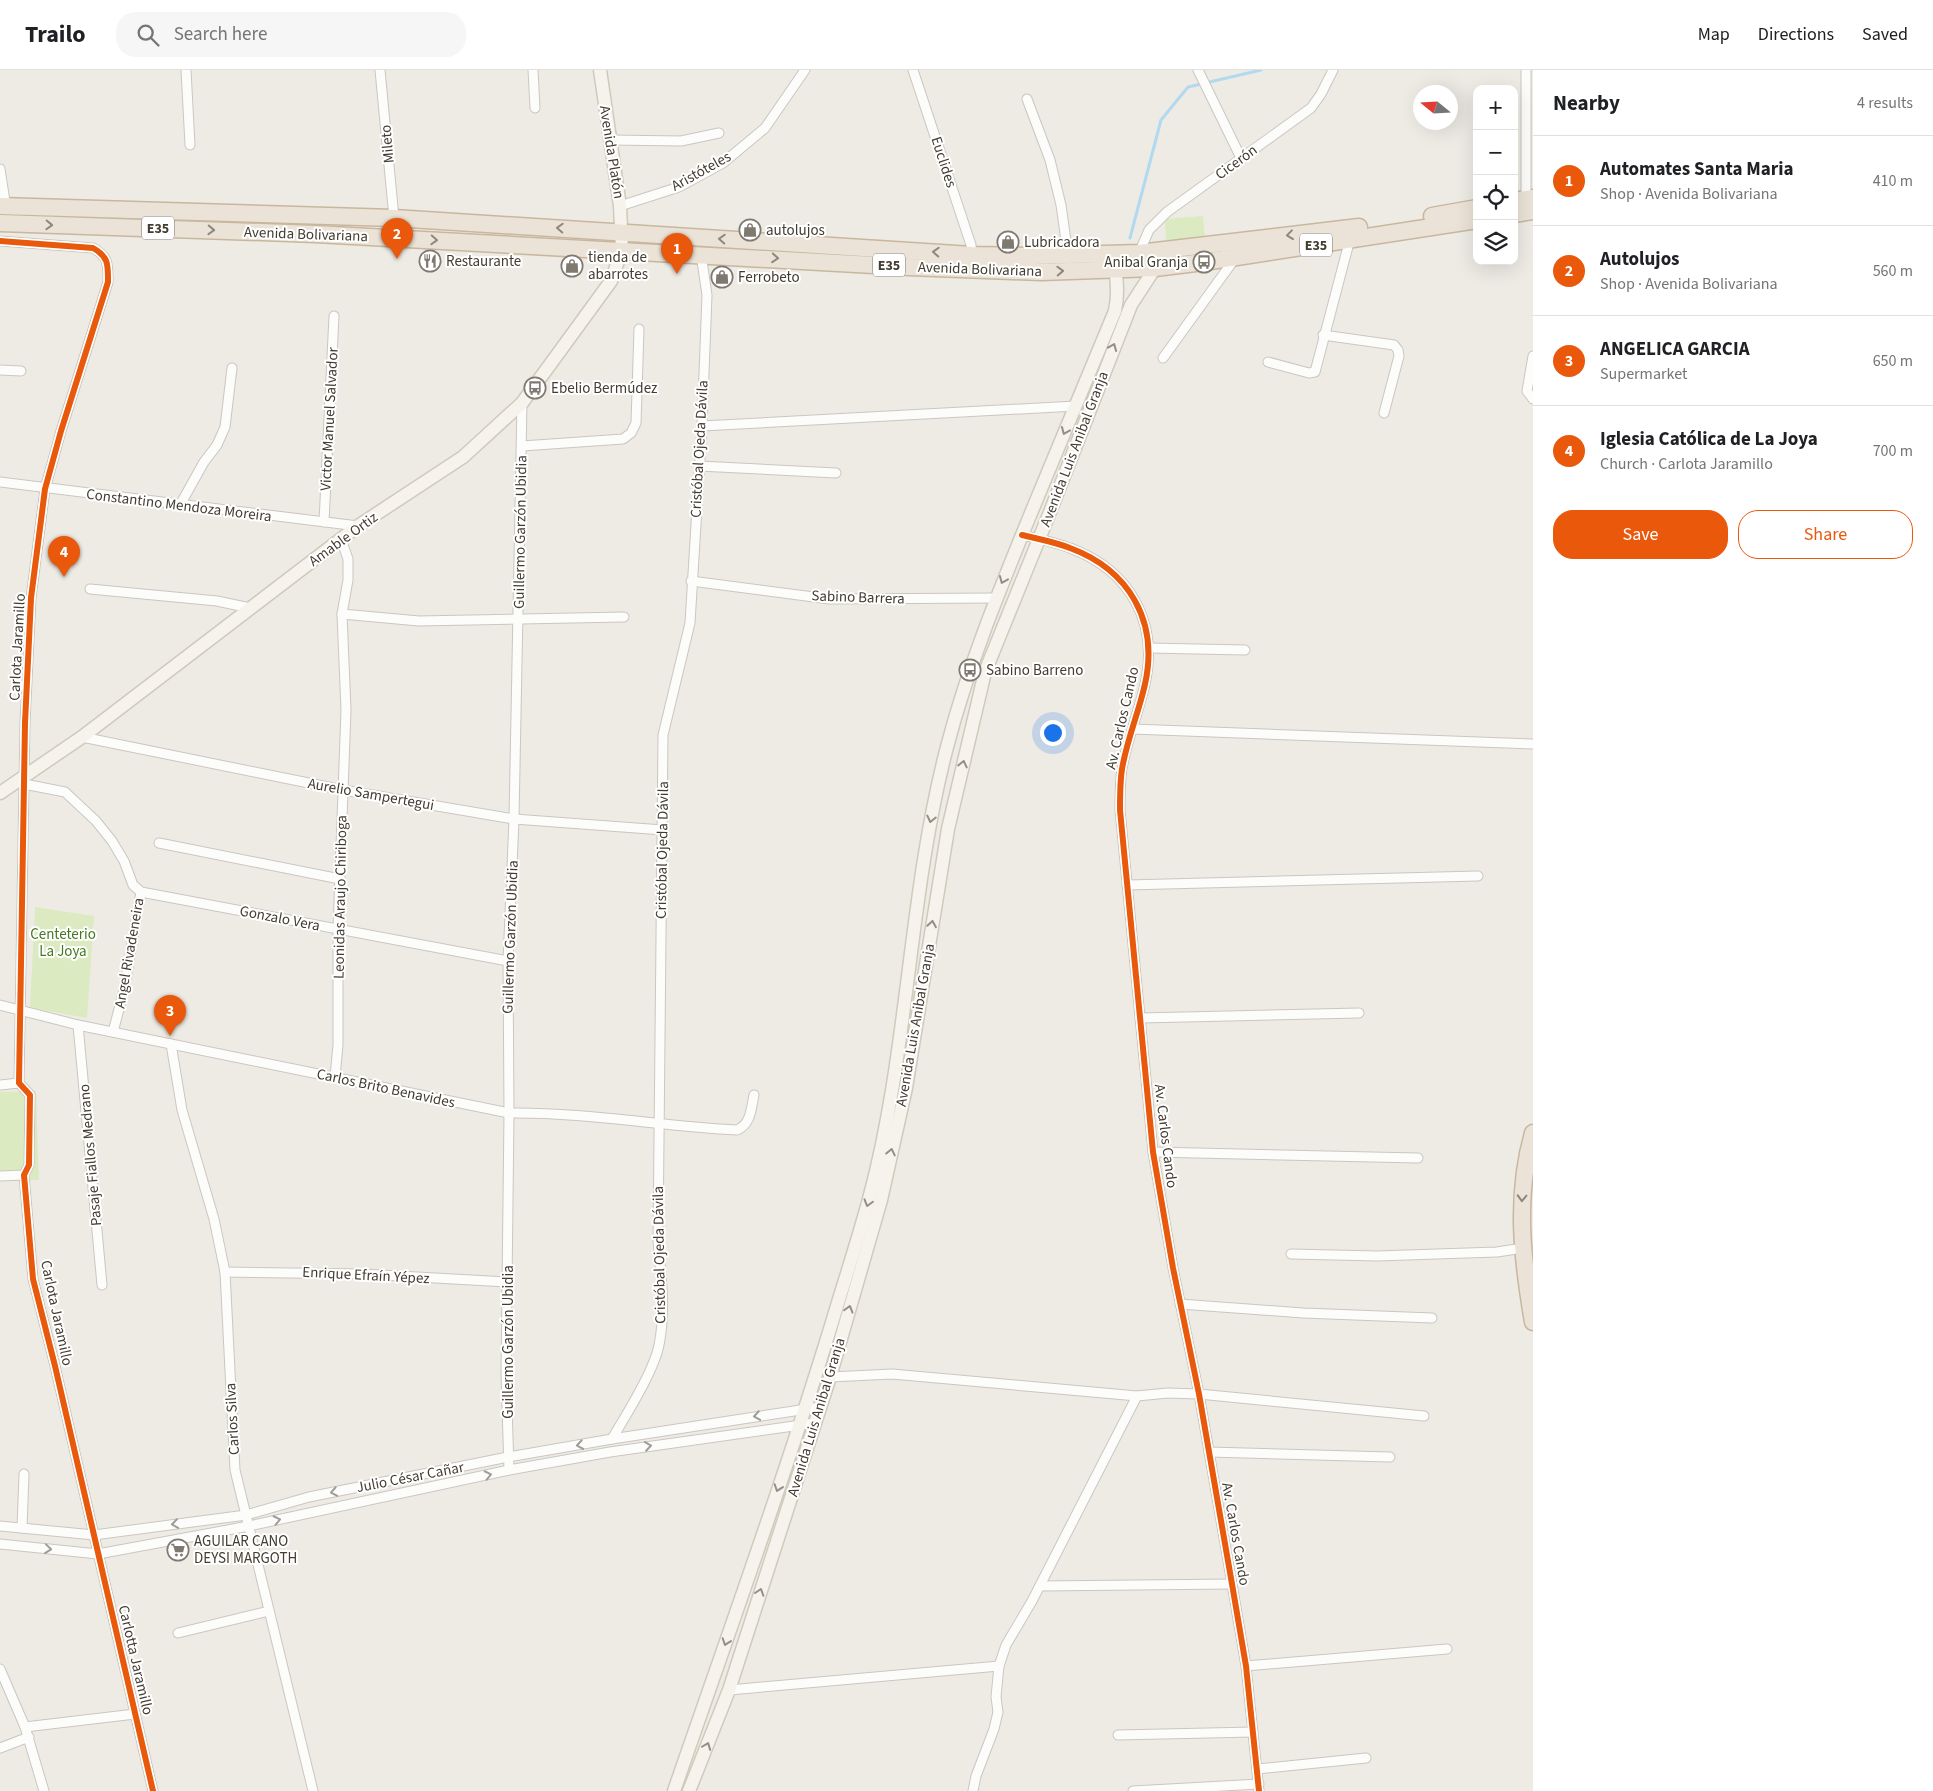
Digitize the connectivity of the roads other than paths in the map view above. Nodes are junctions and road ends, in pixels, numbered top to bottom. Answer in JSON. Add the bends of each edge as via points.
{"nodes":[{"id":1,"x":186,"y":70,"type":"edge"},
{"id":2,"x":380,"y":70,"type":"edge"},
{"id":3,"x":533,"y":70,"type":"edge"},
{"id":4,"x":600,"y":70,"type":"edge"},
{"id":5,"x":805,"y":70,"type":"edge"},
{"id":6,"x":913,"y":70,"type":"edge"},
{"id":7,"x":1198,"y":70,"type":"edge"},
{"id":8,"x":1333,"y":70,"type":"edge"},
{"id":9,"x":1526,"y":70,"type":"edge"},
{"id":10,"x":1027,"y":100,"type":"dead end"},
{"id":11,"x":535,"y":108,"type":"dead end"},
{"id":12,"x":720,"y":133,"type":"dead end"},
{"id":13,"x":610,"y":140,"type":"junction"},
{"id":14,"x":190,"y":145,"type":"dead end"},
{"id":15,"x":1241,"y":158,"type":"junction"},
{"id":16,"x":0,"y":170,"type":"edge"},
{"id":17,"x":1527,"y":202,"type":"edge"},
{"id":18,"x":3,"y":206,"type":"edge"},
{"id":19,"x":620,"y":206,"type":"junction"},
{"id":20,"x":1473,"y":209,"type":"edge"},
{"id":21,"x":394,"y":218,"type":"junction"},
{"id":22,"x":1473,"y":221,"type":"edge"},
{"id":23,"x":4,"y":223,"type":"edge"},
{"id":24,"x":1350,"y":240,"type":"junction"},
{"id":25,"x":0,"y":241,"type":"edge"},
{"id":26,"x":622,"y":241,"type":"junction"},
{"id":27,"x":701,"y":254,"type":"junction"},
{"id":28,"x":1139,"y":254,"type":"junction"},
{"id":29,"x":972,"y":255,"type":"junction"},
{"id":30,"x":1068,"y":255,"type":"junction"},
{"id":31,"x":1236,"y":257,"type":"junction"},
{"id":32,"x":1155,"y":268,"type":"junction"},
{"id":33,"x":1115,"y":270,"type":"junction"},
{"id":34,"x":334,"y":316,"type":"dead end"},
{"id":35,"x":639,"y":329,"type":"dead end"},
{"id":36,"x":1323,"y":334,"type":"junction"},
{"id":37,"x":1533,"y":356,"type":"edge"},
{"id":38,"x":1163,"y":358,"type":"dead end"},
{"id":39,"x":1268,"y":362,"type":"dead end"},
{"id":40,"x":232,"y":368,"type":"dead end"},
{"id":41,"x":0,"y":370,"type":"edge"},
{"id":42,"x":20,"y":371,"type":"dead end"},
{"id":43,"x":1533,"y":399,"type":"edge"},
{"id":44,"x":522,"y":404,"type":"junction"},
{"id":45,"x":1076,"y":406,"type":"junction"},
{"id":46,"x":1384,"y":412,"type":"dead end"},
{"id":47,"x":702,"y":426,"type":"junction"},
{"id":48,"x":522,"y":446,"type":"junction"},
{"id":49,"x":699,"y":466,"type":"junction"},
{"id":50,"x":836,"y":473,"type":"dead end"},
{"id":51,"x":0,"y":482,"type":"edge"},
{"id":52,"x":45,"y":489,"type":"junction"},
{"id":53,"x":180,"y":505,"type":"junction"},
{"id":54,"x":324,"y":522,"type":"junction"},
{"id":55,"x":358,"y":526,"type":"junction"},
{"id":56,"x":1022,"y":535,"type":"junction"},
{"id":57,"x":341,"y":539,"type":"junction"},
{"id":58,"x":1039,"y":540,"type":"junction"},
{"id":59,"x":691,"y":581,"type":"junction"},
{"id":60,"x":90,"y":589,"type":"dead end"},
{"id":61,"x":996,"y":598,"type":"junction"},
{"id":62,"x":250,"y":608,"type":"junction"},
{"id":63,"x":342,"y":614,"type":"junction"},
{"id":64,"x":624,"y":617,"type":"dead end"},
{"id":65,"x":519,"y":619,"type":"junction"},
{"id":66,"x":1149,"y":648,"type":"junction"},
{"id":67,"x":1245,"y":650,"type":"dead end"},
{"id":68,"x":1132,"y":729,"type":"junction"},
{"id":69,"x":82,"y":737,"type":"junction"},
{"id":70,"x":1533,"y":744,"type":"edge"},
{"id":71,"x":24,"y":780,"type":"junction"},
{"id":72,"x":343,"y":790,"type":"junction"},
{"id":73,"x":0,"y":794,"type":"edge"},
{"id":74,"x":514,"y":819,"type":"junction"},
{"id":75,"x":663,"y":830,"type":"junction"},
{"id":76,"x":159,"y":843,"type":"dead end"},
{"id":77,"x":1478,"y":876,"type":"dead end"},
{"id":78,"x":340,"y":879,"type":"junction"},
{"id":79,"x":1127,"y":885,"type":"junction"},
{"id":80,"x":141,"y":892,"type":"junction"},
{"id":81,"x":338,"y":929,"type":"junction"},
{"id":82,"x":508,"y":961,"type":"junction"},
{"id":83,"x":0,"y":1005,"type":"edge"},
{"id":84,"x":21,"y":1009,"type":"junction"},
{"id":85,"x":1359,"y":1013,"type":"dead end"},
{"id":86,"x":1140,"y":1018,"type":"junction"},
{"id":87,"x":78,"y":1025,"type":"junction"},
{"id":88,"x":113,"y":1032,"type":"junction"},
{"id":89,"x":171,"y":1044,"type":"junction"},
{"id":90,"x":335,"y":1078,"type":"junction"},
{"id":91,"x":19,"y":1083,"type":"junction"},
{"id":92,"x":0,"y":1085,"type":"edge"},
{"id":93,"x":754,"y":1095,"type":"dead end"},
{"id":94,"x":509,"y":1113,"type":"junction"},
{"id":95,"x":659,"y":1124,"type":"junction"},
{"id":96,"x":1533,"y":1133,"type":"edge"},
{"id":97,"x":1153,"y":1152,"type":"junction"},
{"id":98,"x":1418,"y":1158,"type":"dead end"},
{"id":99,"x":24,"y":1175,"type":"junction"},
{"id":100,"x":0,"y":1176,"type":"edge"},
{"id":101,"x":1523,"y":1248,"type":"junction"},
{"id":102,"x":1291,"y":1254,"type":"dead end"},
{"id":103,"x":225,"y":1272,"type":"junction"},
{"id":104,"x":507,"y":1282,"type":"junction"},
{"id":105,"x":102,"y":1285,"type":"dead end"},
{"id":106,"x":1180,"y":1304,"type":"junction"},
{"id":107,"x":1432,"y":1318,"type":"dead end"},
{"id":108,"x":1533,"y":1322,"type":"edge"},
{"id":109,"x":830,"y":1377,"type":"junction"},
{"id":110,"x":1199,"y":1394,"type":"junction"},
{"id":111,"x":1137,"y":1396,"type":"junction"},
{"id":112,"x":820,"y":1407,"type":"junction"},
{"id":113,"x":806,"y":1409,"type":"junction"},
{"id":114,"x":1424,"y":1416,"type":"dead end"},
{"id":115,"x":815,"y":1423,"type":"junction"},
{"id":116,"x":801,"y":1424,"type":"junction"},
{"id":117,"x":612,"y":1439,"type":"junction"},
{"id":118,"x":1209,"y":1452,"type":"junction"},
{"id":119,"x":508,"y":1457,"type":"junction"},
{"id":120,"x":1390,"y":1457,"type":"dead end"},
{"id":121,"x":509,"y":1470,"type":"junction"},
{"id":122,"x":24,"y":1474,"type":"dead end"},
{"id":123,"x":246,"y":1515,"type":"junction"},
{"id":124,"x":0,"y":1526,"type":"edge"},
{"id":125,"x":249,"y":1526,"type":"junction"},
{"id":126,"x":22,"y":1528,"type":"junction"},
{"id":127,"x":94,"y":1535,"type":"junction"},
{"id":128,"x":0,"y":1544,"type":"edge"},
{"id":129,"x":98,"y":1554,"type":"junction"},
{"id":130,"x":1232,"y":1584,"type":"junction"},
{"id":131,"x":1040,"y":1586,"type":"junction"},
{"id":132,"x":268,"y":1611,"type":"junction"},
{"id":133,"x":178,"y":1632,"type":"dead end"},
{"id":134,"x":1447,"y":1649,"type":"dead end"},
{"id":135,"x":999,"y":1666,"type":"junction"},
{"id":136,"x":1246,"y":1666,"type":"junction"},
{"id":137,"x":0,"y":1669,"type":"edge"},
{"id":138,"x":3,"y":1687,"type":"edge"},
{"id":139,"x":729,"y":1690,"type":"junction"},
{"id":140,"x":135,"y":1714,"type":"junction"},
{"id":141,"x":25,"y":1727,"type":"junction"},
{"id":142,"x":1253,"y":1732,"type":"junction"},
{"id":143,"x":1118,"y":1734,"type":"dead end"},
{"id":144,"x":28,"y":1737,"type":"junction"},
{"id":145,"x":0,"y":1748,"type":"edge"},
{"id":146,"x":1366,"y":1758,"type":"dead end"},
{"id":147,"x":1257,"y":1769,"type":"junction"},
{"id":148,"x":1259,"y":1787,"type":"edge"},
{"id":149,"x":44,"y":1791,"type":"edge"},
{"id":150,"x":153,"y":1791,"type":"edge"},
{"id":151,"x":313,"y":1791,"type":"edge"},
{"id":152,"x":674,"y":1791,"type":"edge"},
{"id":153,"x":689,"y":1791,"type":"edge"},
{"id":154,"x":973,"y":1791,"type":"edge"},
{"id":155,"x":1133,"y":1791,"type":"edge"}],
"edges":[{"from":1,"to":14,"type":"street"},
{"from":2,"to":21,"type":"street","name":"Mileto"},
{"from":3,"to":11,"type":"street"},
{"from":4,"to":13,"type":"main road","name":"Avenida Platón"},
{"from":5,"to":19,"type":"street","name":"Aristóteles","via":[[765,128],[723,163],[679,187]]},
{"from":6,"to":29,"type":"street","name":"Euclides","via":[[972,245]]},
{"from":7,"to":15,"type":"street"},
{"from":8,"to":15,"type":"street","name":"Cicerón","via":[[1311,108]]},
{"from":9,"to":17,"type":"street"},
{"from":10,"to":30,"type":"street","via":[[1050,160]]},
{"from":12,"to":13,"type":"street","via":[[681,141]]},
{"from":13,"to":19,"type":"main road","name":"Avenida Platón"},
{"from":15,"to":28,"type":"street","name":"Cicerón","via":[[1167,212],[1149,230]]},
{"from":16,"to":18,"type":"street"},
{"from":18,"to":21,"type":"highway","name":"Avenida Bolivariana","number":"E35"},
{"from":18,"to":23,"type":"street"},
{"from":19,"to":26,"type":"main road","name":"Avenida Platón"},
{"from":20,"to":28,"type":"highway","name":"Avenida Bolivariana","number":"E35","one_way":true,"via":[[1373,226]]},
{"from":26,"to":21,"type":"highway","name":"Avenida Bolivariana","number":"E35","one_way":true},
{"from":22,"to":24,"type":"highway","name":"Avenida Bolivariana","number":"E35"},
{"from":23,"to":26,"type":"highway","name":"Avenida Bolivariana","number":"E35","one_way":true},
{"from":24,"to":31,"type":"highway","name":"Avenida Bolivariana","number":"E35"},
{"from":24,"to":36,"type":"street"},
{"from":25,"to":52,"type":"street","name":"Carlota Jaramillo","via":[[93,248],[104,254],[108,266],[108,282]]},
{"from":26,"to":27,"type":"highway","name":"Avenida Bolivariana","number":"E35"},
{"from":29,"to":26,"type":"highway","name":"Avenida Bolivariana","number":"E35","one_way":true},
{"from":26,"to":44,"type":"main road","name":"Amable Ortiz","via":[[611,281]]},
{"from":27,"to":33,"type":"highway","name":"Avenida Bolivariana","number":"E35","one_way":true,"via":[[1041,272]]},
{"from":27,"to":47,"type":"street","name":"Cristóbal Ojeda Dávila","via":[[707,295]]},
{"from":28,"to":30,"type":"highway","name":"Avenida Bolivariana","number":"E35"},
{"from":29,"to":30,"type":"highway","name":"Avenida Bolivariana","number":"E35"},
{"from":31,"to":32,"type":"highway","name":"Avenida Bolivariana","number":"E35"},
{"from":31,"to":38,"type":"street"},
{"from":32,"to":33,"type":"highway","name":"Avenida Bolivariana","number":"E35"},
{"from":58,"to":32,"type":"main road","name":"Avenida Luis Anibal Granja","one_way":true,"via":[[1131,305]]},
{"from":33,"to":45,"type":"main road","name":"Avenida Luis Anibal Granja","via":[[1118,286],[1115,311]]},
{"from":34,"to":54,"type":"street","name":"Victor Manuel Salvador"},
{"from":35,"to":48,"type":"street","via":[[636,423],[631,432],[624,439]]},
{"from":36,"to":39,"type":"street","via":[[1315,372]]},
{"from":36,"to":46,"type":"street","via":[[1394,345],[1398,350]]},
{"from":37,"to":43,"type":"street","via":[[1527,391]]},
{"from":40,"to":53,"type":"street","via":[[225,427]]},
{"from":41,"to":42,"type":"street"},
{"from":44,"to":48,"type":"street","name":"Guillermo Garzón Ubidia"},
{"from":44,"to":55,"type":"main road","name":"Amable Ortiz","via":[[463,457]]},
{"from":45,"to":47,"type":"street"},
{"from":45,"to":56,"type":"main road","name":"Avenida Luis Anibal Granja","one_way":true},
{"from":47,"to":49,"type":"street","name":"Cristóbal Ojeda Dávila"},
{"from":48,"to":65,"type":"street","name":"Guillermo Garzón Ubidia"},
{"from":49,"to":50,"type":"street"},
{"from":49,"to":59,"type":"street","name":"Cristóbal Ojeda Dávila"},
{"from":51,"to":52,"type":"street","name":"Constantino Mendoza Moreira"},
{"from":52,"to":53,"type":"street","name":"Constantino Mendoza Moreira"},
{"from":52,"to":71,"type":"street","name":"Carlota Jaramillo","via":[[31,598]]},
{"from":53,"to":54,"type":"street","name":"Constantino Mendoza Moreira"},
{"from":54,"to":55,"type":"street","name":"Constantino Mendoza Moreira"},
{"from":55,"to":57,"type":"main road","name":"Amable Ortiz"},
{"from":56,"to":58,"type":"street","name":"Av. Carlos Cando"},
{"from":56,"to":61,"type":"main road","name":"Avenida Luis Anibal Granja","one_way":true},
{"from":57,"to":62,"type":"main road","name":"Amable Ortiz"},
{"from":57,"to":63,"type":"street","name":"Leonidas Araujo Chiriboga","via":[[348,559]]},
{"from":58,"to":66,"type":"street","name":"Av. Carlos Cando","via":[[1069,547],[1099,561],[1126,585],[1143,615]]},
{"from":109,"to":58,"type":"main road","name":"Avenida Luis Anibal Granja","one_way":true,"via":[[881,1200],[904,1097],[948,830],[985,672]]},
{"from":59,"to":61,"type":"street","name":"Sabino Barrera","via":[[829,599]]},
{"from":59,"to":75,"type":"street","name":"Cristóbal Ojeda Dávila","via":[[690,623],[663,735]]},
{"from":60,"to":62,"type":"street","via":[[217,601]]},
{"from":61,"to":113,"type":"main road","name":"Avenida Luis Anibal Granja","one_way":true,"via":[[947,746],[929,826],[894,1086],[870,1198]]},
{"from":62,"to":69,"type":"main road","name":"Amable Ortiz"},
{"from":63,"to":65,"type":"street","via":[[419,621]]},
{"from":63,"to":72,"type":"street","name":"Leonidas Araujo Chiriboga","via":[[346,710]]},
{"from":64,"to":65,"type":"street"},
{"from":65,"to":74,"type":"street","name":"Guillermo Garzón Ubidia"},
{"from":66,"to":67,"type":"street"},
{"from":66,"to":68,"type":"street","name":"Av. Carlos Cando","via":[[1145,683]]},
{"from":68,"to":70,"type":"street"},
{"from":68,"to":79,"type":"street","name":"Av. Carlos Cando","via":[[1120,788]]},
{"from":69,"to":71,"type":"main road","name":"Amable Ortiz"},
{"from":69,"to":72,"type":"street","name":"Aurelio Sampertegui"},
{"from":71,"to":73,"type":"main road","name":"Amable Ortiz"},
{"from":71,"to":80,"type":"street","name":"Angel Rivadeneira","via":[[65,792],[90,815],[112,840],[133,885]]},
{"from":71,"to":84,"type":"street","name":"Carlota Jaramillo"},
{"from":72,"to":74,"type":"street","name":"Aurelio Sampertegui"},
{"from":72,"to":78,"type":"street","name":"Leonidas Araujo Chiriboga"},
{"from":74,"to":75,"type":"street","name":"Aurelio Sampertegui"},
{"from":74,"to":82,"type":"street","name":"Guillermo Garzón Ubidia"},
{"from":75,"to":95,"type":"street","name":"Cristóbal Ojeda Dávila"},
{"from":76,"to":78,"type":"street"},
{"from":77,"to":79,"type":"street"},
{"from":78,"to":81,"type":"street","name":"Leonidas Araujo Chiriboga"},
{"from":79,"to":86,"type":"street","name":"Av. Carlos Cando"},
{"from":80,"to":81,"type":"street","name":"Gonzalo Vera"},
{"from":80,"to":88,"type":"street","name":"Angel Rivadeneira","via":[[124,990]]},
{"from":81,"to":82,"type":"street","name":"Gonzalo Vera"},
{"from":81,"to":90,"type":"street","name":"Leonidas Araujo Chiriboga"},
{"from":82,"to":94,"type":"street","name":"Guillermo Garzón Ubidia"},
{"from":83,"to":84,"type":"street","name":"Carlos Brito Benavides"},
{"from":84,"to":87,"type":"street","name":"Carlos Brito Benavides"},
{"from":84,"to":91,"type":"street","name":"Carlota Jaramillo"},
{"from":85,"to":86,"type":"street"},
{"from":86,"to":97,"type":"street","name":"Av. Carlos Cando"},
{"from":87,"to":88,"type":"street","name":"Carlos Brito Benavides"},
{"from":87,"to":105,"type":"street","name":"Pasaje Fiallos Medrano"},
{"from":88,"to":89,"type":"street","name":"Carlos Brito Benavides"},
{"from":89,"to":90,"type":"street","name":"Carlos Brito Benavides"},
{"from":89,"to":103,"type":"street","name":"Carlos Silva","via":[[182,1110],[214,1219]]},
{"from":90,"to":94,"type":"street","name":"Carlos Brito Benavides"},
{"from":91,"to":92,"type":"street"},
{"from":91,"to":99,"type":"street","name":"Carlota Jaramillo","via":[[30,1095],[29,1165]]},
{"from":93,"to":95,"type":"street","name":"Carlos Brito Benavides","via":[[748,1122],[737,1130]]},
{"from":94,"to":95,"type":"street","name":"Carlos Brito Benavides"},
{"from":94,"to":104,"type":"street","name":"Guillermo Garzón Ubidia"},
{"from":95,"to":117,"type":"street","name":"Cristóbal Ojeda Dávila","via":[[658,1241],[663,1303],[659,1346]]},
{"from":96,"to":101,"type":"highway","one_way":true,"via":[[1523,1181]]},
{"from":97,"to":98,"type":"street"},
{"from":97,"to":106,"type":"street","name":"Av. Carlos Cando"},
{"from":99,"to":100,"type":"street"},
{"from":99,"to":127,"type":"street","name":"Carlota Jaramillo","via":[[33,1280]]},
{"from":101,"to":102,"type":"street","via":[[1497,1252],[1377,1256]]},
{"from":101,"to":108,"type":"highway"},
{"from":103,"to":104,"type":"street","name":"Enrique Efraín Yépez","via":[[355,1274]]},
{"from":103,"to":123,"type":"street","name":"Carlos Silva","via":[[235,1470]]},
{"from":104,"to":119,"type":"street","name":"Guillermo Garzón Ubidia"},
{"from":106,"to":107,"type":"street"},
{"from":106,"to":110,"type":"street","name":"Av. Carlos Cando"},
{"from":109,"to":111,"type":"street","via":[[892,1374]]},
{"from":109,"to":112,"type":"main road","name":"Avenida Luis Anibal Granja"},
{"from":110,"to":111,"type":"street"},
{"from":110,"to":114,"type":"street"},
{"from":110,"to":118,"type":"street","name":"Av. Carlos Cando"},
{"from":111,"to":131,"type":"street"},
{"from":112,"to":113,"type":"street","name":"Julio César Cañar"},
{"from":112,"to":115,"type":"main road","name":"Avenida Luis Anibal Granja"},
{"from":113,"to":116,"type":"main road","name":"Avenida Luis Anibal Granja"},
{"from":113,"to":117,"type":"street","name":"Julio César Cañar","one_way":true},
{"from":115,"to":116,"type":"street","name":"Julio César Cañar"},
{"from":139,"to":115,"type":"main road","name":"Avenida Luis Anibal Granja","one_way":true},
{"from":121,"to":116,"type":"street","name":"Julio César Cañar","one_way":true},
{"from":116,"to":152,"type":"main road","name":"Avenida Luis Anibal Granja","one_way":true},
{"from":117,"to":119,"type":"street","name":"Julio César Cañar","one_way":true},
{"from":118,"to":120,"type":"street"},
{"from":118,"to":130,"type":"street","name":"Av. Carlos Cando"},
{"from":119,"to":121,"type":"street","name":"Guillermo Garzón Ubidia"},
{"from":119,"to":123,"type":"street","name":"Julio César Cañar","one_way":true,"via":[[309,1497]]},
{"from":125,"to":121,"type":"street","name":"Julio César Cañar","one_way":true},
{"from":122,"to":126,"type":"street"},
{"from":123,"to":125,"type":"street","name":"Carlos Silva"},
{"from":123,"to":127,"type":"street","name":"Julio César Cañar","one_way":true},
{"from":124,"to":126,"type":"street","name":"Julio César Cañar"},
{"from":125,"to":129,"type":"street","name":"Julio César Cañar"},
{"from":125,"to":132,"type":"street","name":"Carlos Silva"},
{"from":126,"to":127,"type":"street","name":"Julio César Cañar"},
{"from":127,"to":129,"type":"street","name":"Carlotta Jaramillo"},
{"from":128,"to":129,"type":"street","name":"Julio César Cañar","one_way":true},
{"from":129,"to":140,"type":"street","name":"Carlotta Jaramillo"},
{"from":130,"to":131,"type":"street"},
{"from":130,"to":136,"type":"street","name":"Av. Carlos Cando"},
{"from":131,"to":135,"type":"street","via":[[1006,1645]]},
{"from":132,"to":133,"type":"street"},
{"from":132,"to":151,"type":"street","name":"Carlos Silva"},
{"from":134,"to":136,"type":"street"},
{"from":135,"to":139,"type":"street"},
{"from":135,"to":154,"type":"street","via":[[996,1721]]},
{"from":136,"to":142,"type":"street","name":"Av. Carlos Cando"},
{"from":137,"to":138,"type":"street"},
{"from":138,"to":141,"type":"street"},
{"from":153,"to":139,"type":"main road","name":"Avenida Luis Anibal Granja","one_way":true},
{"from":140,"to":141,"type":"street"},
{"from":140,"to":150,"type":"street","name":"Carlotta Jaramillo"},
{"from":141,"to":144,"type":"street"},
{"from":142,"to":143,"type":"street"},
{"from":142,"to":147,"type":"street","name":"Av. Carlos Cando"},
{"from":144,"to":145,"type":"street"},
{"from":144,"to":149,"type":"street"},
{"from":146,"to":147,"type":"street"},
{"from":147,"to":148,"type":"street","name":"Av. Carlos Cando"},
{"from":148,"to":155,"type":"street"}]}
